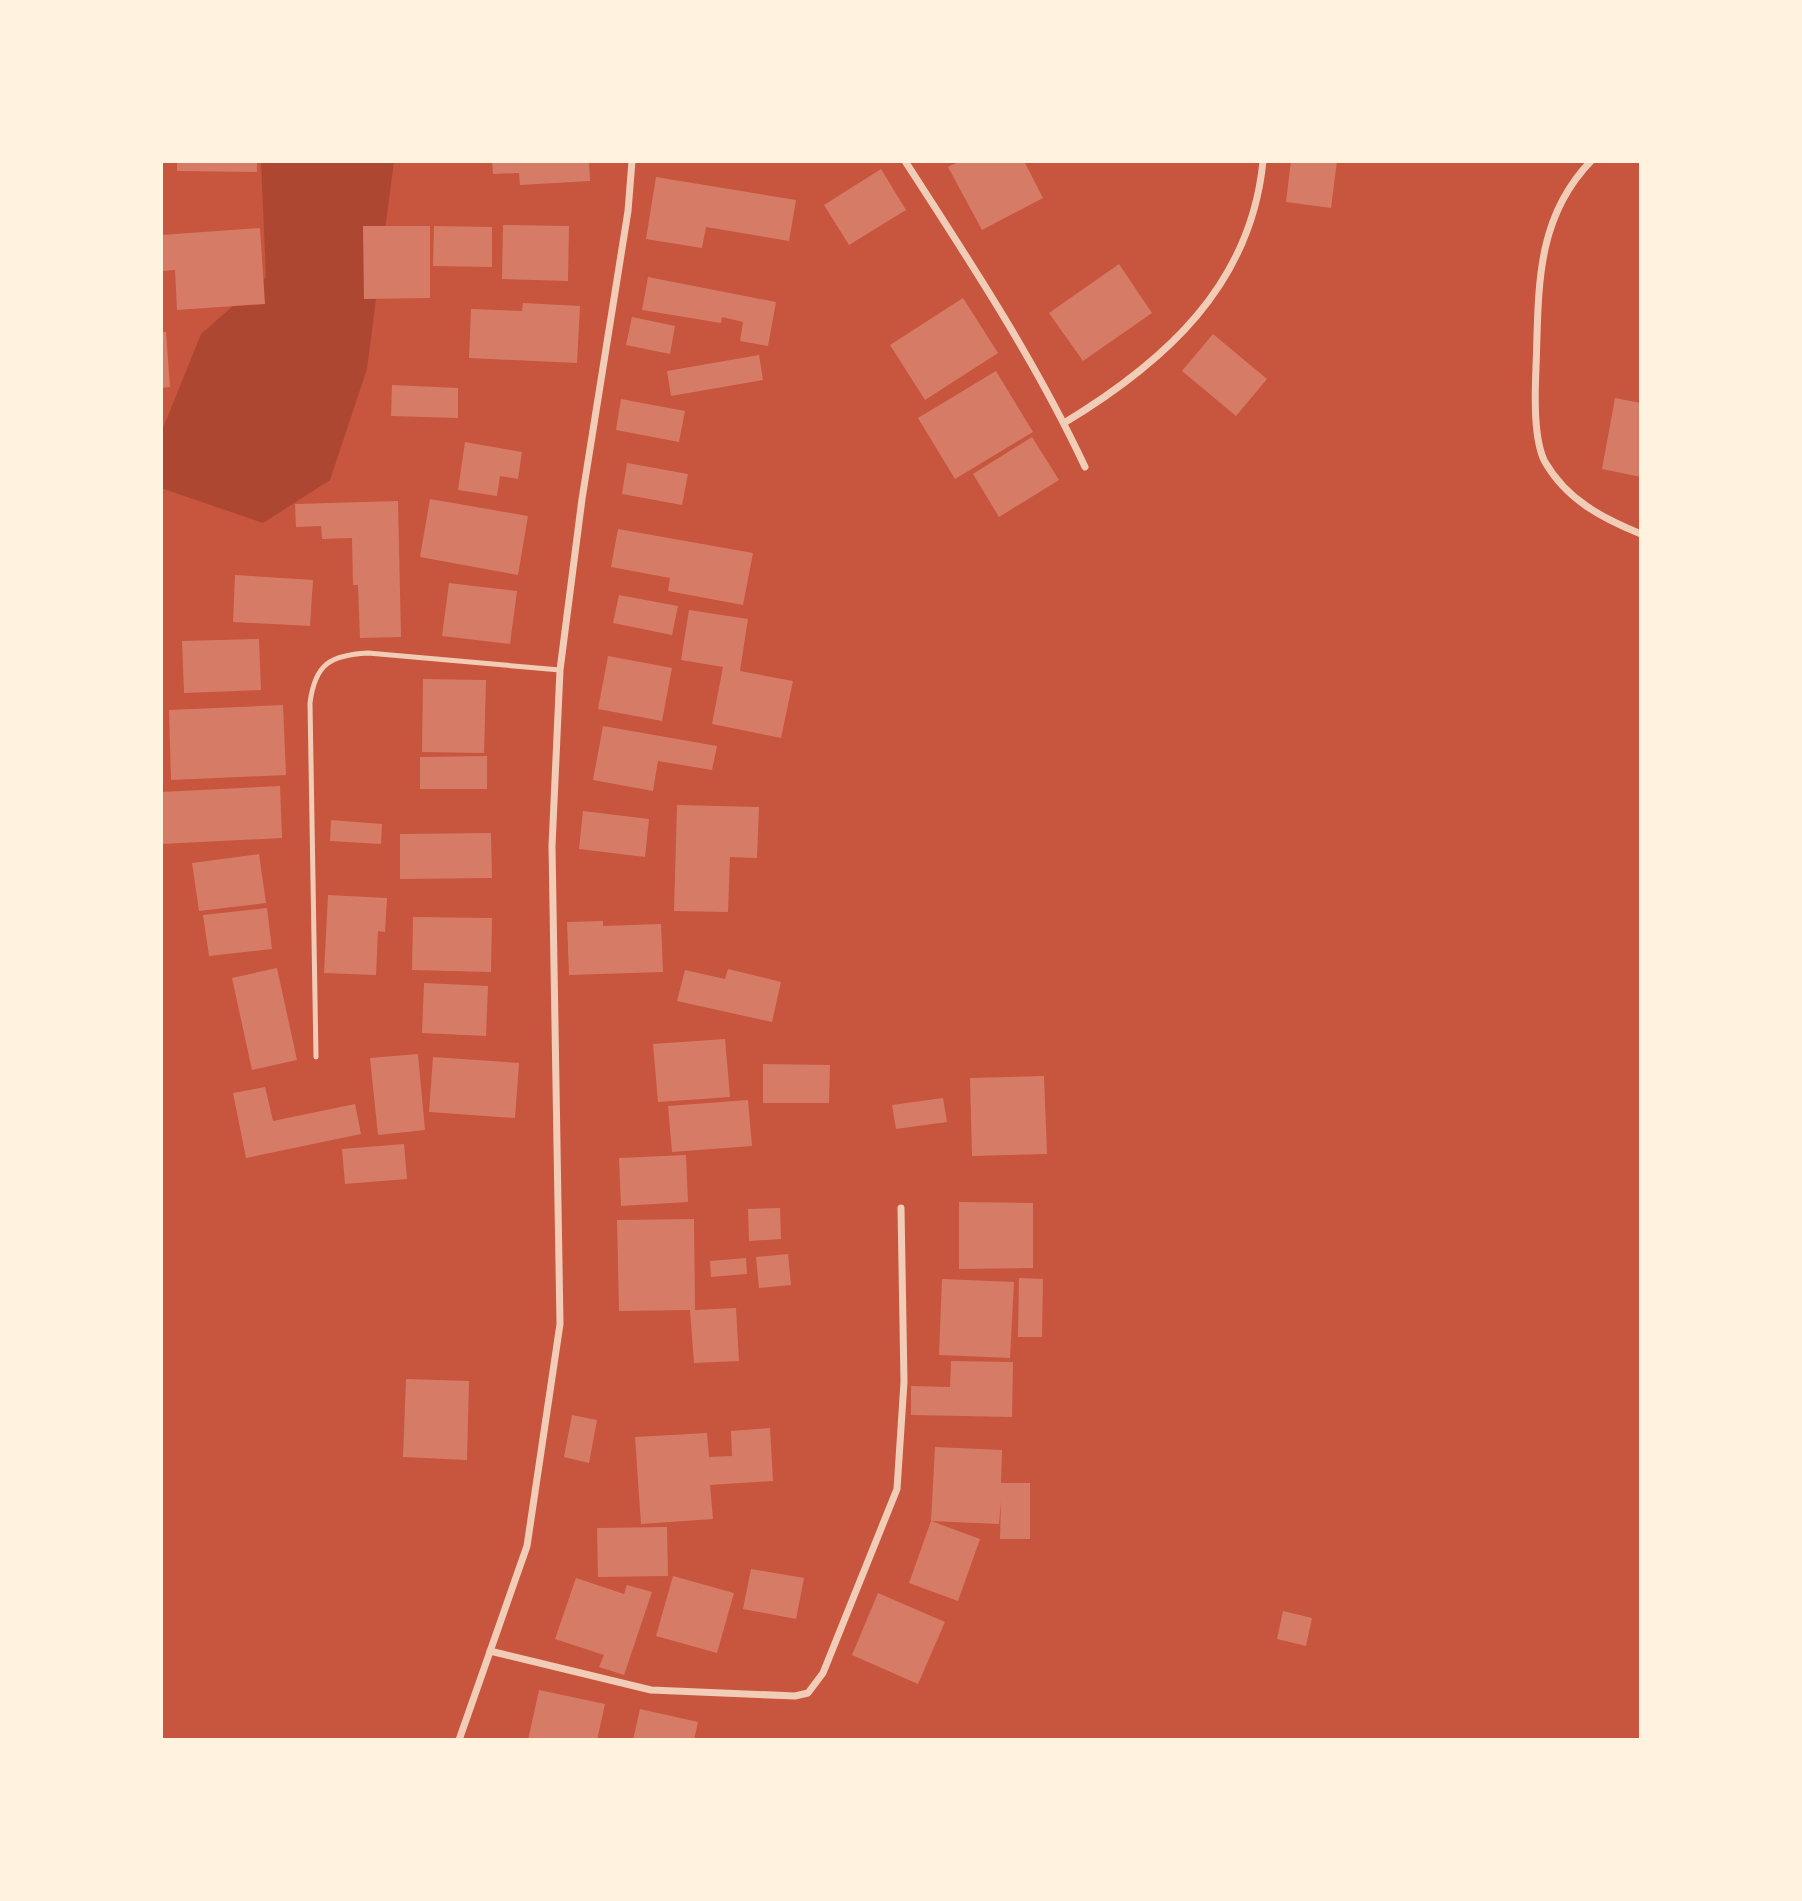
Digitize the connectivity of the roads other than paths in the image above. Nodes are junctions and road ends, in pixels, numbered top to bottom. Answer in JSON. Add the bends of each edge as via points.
{"nodes":[{"id":1,"x":632,"y":161,"type":"edge"},
{"id":2,"x":905,"y":161,"type":"edge"},
{"id":3,"x":1263,"y":161,"type":"edge"},
{"id":4,"x":1591,"y":161,"type":"edge"},
{"id":5,"x":1065,"y":423,"type":"junction"},
{"id":6,"x":1086,"y":467,"type":"dead end"},
{"id":7,"x":1641,"y":534,"type":"edge"},
{"id":8,"x":560,"y":670,"type":"junction"},
{"id":9,"x":316,"y":1057,"type":"dead end"},
{"id":10,"x":901,"y":1208,"type":"dead end"},
{"id":11,"x":490,"y":1651,"type":"junction"},
{"id":12,"x":459,"y":1740,"type":"edge"}],
"edges":[{"from":1,"to":8,"type":"street"},
{"from":2,"to":5,"type":"street"},
{"from":3,"to":5,"type":"street","via":[[1251,223],[1235,263],[1205,307],[1159,356],[1115,392]]},
{"from":4,"to":7,"type":"street","via":[[1571,182],[1539,273],[1534,403],[1543,458],[1560,484],[1600,518]]},
{"from":5,"to":6,"type":"street"},
{"from":8,"to":9,"type":"lane","via":[[368,653],[346,654],[319,670],[310,703]]},
{"from":8,"to":11,"type":"street","via":[[552,846],[560,1324],[527,1546]]},
{"from":10,"to":11,"type":"street","via":[[904,1382],[897,1489],[823,1673],[808,1693],[651,1690]]},
{"from":11,"to":12,"type":"street"}]}
